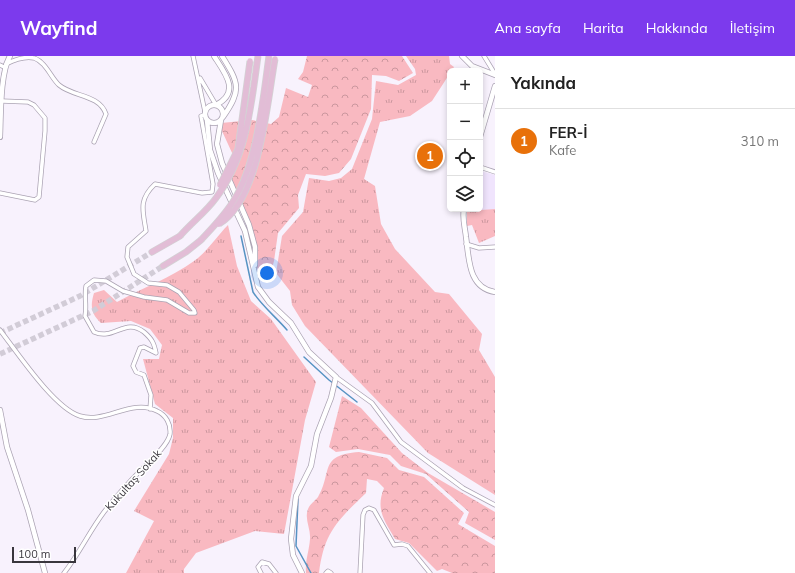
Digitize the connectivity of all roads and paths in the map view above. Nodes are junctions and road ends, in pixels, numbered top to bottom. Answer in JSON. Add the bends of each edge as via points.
{"nodes":[{"id":1,"x":10,"y":56,"type":"edge"},
{"id":2,"x":193,"y":56,"type":"edge"},
{"id":3,"x":214,"y":56,"type":"edge"},
{"id":4,"x":222,"y":56,"type":"edge"},
{"id":5,"x":258,"y":56,"type":"edge"},
{"id":6,"x":269,"y":56,"type":"edge"},
{"id":7,"x":462,"y":56,"type":"edge"},
{"id":8,"x":484,"y":56,"type":"edge"},
{"id":9,"x":251,"y":58,"type":"edge"},
{"id":10,"x":275,"y":58,"type":"edge"},
{"id":11,"x":3,"y":66,"type":"edge"},
{"id":12,"x":198,"y":74,"type":"junction"},
{"id":13,"x":495,"y":75,"type":"edge"},
{"id":14,"x":495,"y":86,"type":"edge"},
{"id":15,"x":2,"y":101,"type":"junction"},
{"id":16,"x":216,"y":105,"type":"junction"},
{"id":17,"x":205,"y":113,"type":"junction"},
{"id":18,"x":0,"y":115,"type":"edge"},
{"id":19,"x":222,"y":119,"type":"junction"},
{"id":20,"x":207,"y":120,"type":"junction"},
{"id":21,"x":483,"y":128,"type":"edge"},
{"id":22,"x":0,"y":136,"type":"edge"},
{"id":23,"x":94,"y":142,"type":"dead end"},
{"id":24,"x":483,"y":168,"type":"edge"},
{"id":25,"x":495,"y":172,"type":"edge"},
{"id":26,"x":0,"y":193,"type":"edge"},
{"id":27,"x":464,"y":212,"type":"edge"},
{"id":28,"x":198,"y":217,"type":"junction"},
{"id":29,"x":212,"y":228,"type":"junction"},
{"id":30,"x":466,"y":244,"type":"junction"},
{"id":31,"x":495,"y":247,"type":"edge"},
{"id":32,"x":152,"y":252,"type":"tunnel mouth"},
{"id":33,"x":163,"y":266,"type":"tunnel mouth"},
{"id":34,"x":255,"y":277,"type":"junction"},
{"id":35,"x":495,"y":292,"type":"edge"},
{"id":36,"x":0,"y":330,"type":"edge"},
{"id":37,"x":336,"y":379,"type":"junction"},
{"id":38,"x":150,"y":409,"type":"junction"},
{"id":39,"x":0,"y":410,"type":"edge"},
{"id":40,"x":495,"y":505,"type":"edge"},
{"id":41,"x":45,"y":573,"type":"edge"},
{"id":42,"x":64,"y":573,"type":"edge"},
{"id":43,"x":261,"y":573,"type":"edge"},
{"id":44,"x":276,"y":573,"type":"edge"},
{"id":45,"x":302,"y":573,"type":"edge"},
{"id":46,"x":326,"y":573,"type":"edge"},
{"id":47,"x":331,"y":573,"type":"edge"},
{"id":48,"x":360,"y":573,"type":"edge"},
{"id":49,"x":430,"y":573,"type":"edge"}],
"edges":[{"from":1,"to":11,"type":"street"},
{"from":2,"to":12,"type":"street"},
{"from":3,"to":16,"type":"street","via":[[225,74],[230,90],[224,100]]},
{"from":4,"to":19,"type":"street","via":[[236,81],[234,97]]},
{"from":5,"to":28,"type":"main road","bridge":true,"via":[[250,114],[235,169],[216,199]]},
{"from":6,"to":29,"type":"main road","bridge":true,"via":[[251,159],[235,199]]},
{"from":7,"to":13,"type":"street","via":[[472,66]]},
{"from":8,"to":13,"type":"street"},
{"from":9,"to":28,"type":"main road","bridge":true,"via":[[238,149],[214,195]]},
{"from":10,"to":29,"type":"main road","bridge":true,"via":[[259,155],[234,212]]},
{"from":11,"to":15,"type":"street"},
{"from":11,"to":23,"type":"street","via":[[22,58],[38,60],[60,86],[99,103],[106,114]]},
{"from":12,"to":16,"type":"street"},
{"from":12,"to":17,"type":"street"},
{"from":14,"to":21,"type":"street"},
{"from":15,"to":18,"type":"street"},
{"from":15,"to":26,"type":"street","via":[[34,104],[45,118],[45,131],[40,197],[35,200]]},
{"from":16,"to":17,"type":"street","via":[[208,107]]},
{"from":16,"to":19,"type":"street","via":[[223,111]]},
{"from":17,"to":20,"type":"street"},
{"from":17,"to":38,"type":"street","via":[[201,116],[213,184],[212,192],[202,193],[155,184],[144,200],[142,216],[146,232],[128,247],[127,257],[134,274],[148,283],[167,285],[179,292],[195,314],[167,300],[123,292],[106,281],[94,280],[86,286],[85,316],[94,332],[104,335],[135,326],[153,341],[156,353],[144,347],[140,348],[132,366],[136,372],[144,375],[151,395]]},
{"from":18,"to":22,"type":"street"},
{"from":19,"to":20,"type":"street","via":[[215,123]]},
{"from":19,"to":34,"type":"street","via":[[217,144],[222,163],[249,225],[255,247]]},
{"from":20,"to":34,"type":"street","via":[[210,150],[245,231]]},
{"from":24,"to":25,"type":"street"},
{"from":27,"to":30,"type":"street"},
{"from":28,"to":32,"type":"main road","bridge":true,"via":[[180,236]]},
{"from":29,"to":33,"type":"main road","bridge":true,"via":[[186,252]]},
{"from":30,"to":31,"type":"street","via":[[479,248]]},
{"from":30,"to":35,"type":"street","via":[[476,282],[487,291]]},
{"from":34,"to":37,"type":"street","via":[[258,287],[269,302],[286,316],[309,352]]},
{"from":36,"to":38,"type":"street","via":[[46,389],[69,410],[80,416],[94,417],[142,408]]},
{"from":37,"to":40,"type":"street","via":[[372,403],[401,442],[463,488]]},
{"from":37,"to":45,"type":"street","via":[[317,434],[311,466],[296,496],[291,539],[293,554]]},
{"from":38,"to":42,"type":"street","name":"Kukultaş Sokak","via":[[164,416],[170,435],[161,449],[103,513]]},
{"from":39,"to":41,"type":"street","via":[[7,447]]},
{"from":43,"to":44,"type":"street","via":[[258,567],[262,562],[269,564]]},
{"from":46,"to":47,"type":"street"},
{"from":48,"to":49,"type":"street","via":[[362,515],[368,508],[374,510],[394,545],[408,546]]}]}
